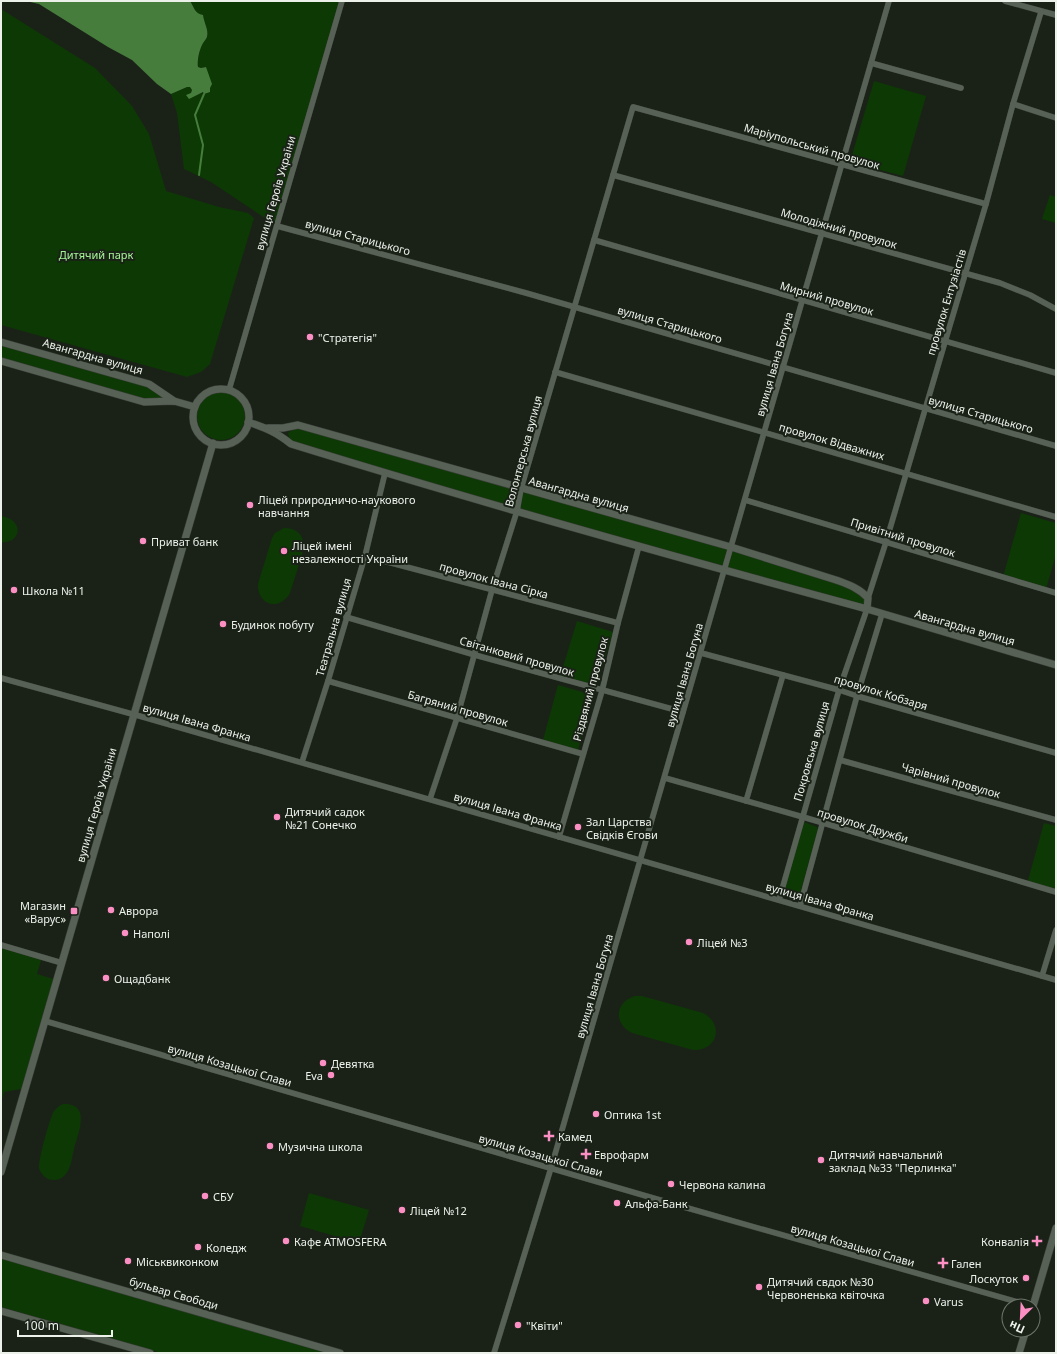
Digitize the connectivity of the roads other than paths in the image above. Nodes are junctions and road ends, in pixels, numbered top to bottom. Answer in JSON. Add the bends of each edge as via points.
{"nodes":[{"id":1,"x":342,"y":1,"type":"edge"},
{"id":2,"x":889,"y":1,"type":"edge"},
{"id":3,"x":1005,"y":1,"type":"edge"},
{"id":4,"x":1041,"y":12,"type":"junction"},
{"id":5,"x":1056,"y":15,"type":"edge"},
{"id":6,"x":871,"y":63,"type":"junction"},
{"id":7,"x":961,"y":88,"type":"dead end"},
{"id":8,"x":1013,"y":104,"type":"junction"},
{"id":9,"x":633,"y":106,"type":"joint"},
{"id":10,"x":1056,"y":118,"type":"edge"},
{"id":11,"x":842,"y":164,"type":"junction"},
{"id":12,"x":613,"y":175,"type":"junction"},
{"id":13,"x":986,"y":204,"type":"junction"},
{"id":14,"x":277,"y":226,"type":"junction"},
{"id":15,"x":822,"y":233,"type":"junction"},
{"id":16,"x":594,"y":240,"type":"junction"},
{"id":17,"x":965,"y":274,"type":"junction"},
{"id":18,"x":802,"y":301,"type":"junction"},
{"id":19,"x":574,"y":307,"type":"junction"},
{"id":20,"x":1056,"y":309,"type":"edge"},
{"id":21,"x":1,"y":342,"type":"edge"},
{"id":22,"x":945,"y":342,"type":"junction"},
{"id":23,"x":1,"y":361,"type":"edge"},
{"id":24,"x":783,"y":367,"type":"junction"},
{"id":25,"x":555,"y":372,"type":"junction"},
{"id":26,"x":1056,"y":373,"type":"edge"},
{"id":27,"x":229,"y":390,"type":"junction"},
{"id":28,"x":174,"y":401,"type":"junction"},
{"id":29,"x":195,"y":407,"type":"junction"},
{"id":30,"x":925,"y":408,"type":"junction"},
{"id":31,"x":248,"y":422,"type":"junction"},
{"id":32,"x":268,"y":428,"type":"junction"},
{"id":33,"x":764,"y":432,"type":"junction"},
{"id":34,"x":213,"y":443,"type":"junction"},
{"id":35,"x":1056,"y":446,"type":"edge"},
{"id":36,"x":385,"y":473,"type":"junction"},
{"id":37,"x":906,"y":474,"type":"junction"},
{"id":38,"x":521,"y":489,"type":"junction"},
{"id":39,"x":745,"y":500,"type":"junction"},
{"id":40,"x":517,"y":511,"type":"junction"},
{"id":41,"x":1056,"y":517,"type":"edge"},
{"id":42,"x":886,"y":542,"type":"junction"},
{"id":43,"x":639,"y":546,"type":"junction"},
{"id":44,"x":731,"y":547,"type":"junction"},
{"id":45,"x":365,"y":556,"type":"junction"},
{"id":46,"x":724,"y":570,"type":"junction"},
{"id":47,"x":492,"y":590,"type":"junction"},
{"id":48,"x":1056,"y":593,"type":"edge"},
{"id":49,"x":868,"y":598,"type":"junction"},
{"id":50,"x":867,"y":610,"type":"junction"},
{"id":51,"x":882,"y":614,"type":"junction"},
{"id":52,"x":346,"y":617,"type":"junction"},
{"id":53,"x":618,"y":623,"type":"junction"},
{"id":54,"x":701,"y":652,"type":"junction"},
{"id":55,"x":475,"y":655,"type":"junction"},
{"id":56,"x":1056,"y":665,"type":"edge"},
{"id":57,"x":783,"y":675,"type":"junction"},
{"id":58,"x":1,"y":678,"type":"edge"},
{"id":59,"x":328,"y":681,"type":"junction"},
{"id":60,"x":839,"y":690,"type":"junction"},
{"id":61,"x":602,"y":691,"type":"junction"},
{"id":62,"x":857,"y":696,"type":"junction"},
{"id":63,"x":683,"y":712,"type":"junction"},
{"id":64,"x":134,"y":714,"type":"junction"},
{"id":65,"x":457,"y":718,"type":"junction"},
{"id":66,"x":583,"y":754,"type":"junction"},
{"id":67,"x":1056,"y":754,"type":"edge"},
{"id":68,"x":840,"y":760,"type":"junction"},
{"id":69,"x":302,"y":762,"type":"junction"},
{"id":70,"x":665,"y":778,"type":"junction"},
{"id":71,"x":430,"y":799,"type":"junction"},
{"id":72,"x":746,"y":801,"type":"junction"},
{"id":73,"x":803,"y":817,"type":"junction"},
{"id":74,"x":1056,"y":820,"type":"edge"},
{"id":75,"x":823,"y":823,"type":"junction"},
{"id":76,"x":559,"y":836,"type":"junction"},
{"id":77,"x":641,"y":860,"type":"junction"},
{"id":78,"x":1056,"y":892,"type":"edge"},
{"id":79,"x":779,"y":900,"type":"junction"},
{"id":80,"x":800,"y":906,"type":"junction"},
{"id":81,"x":1056,"y":930,"type":"edge"},
{"id":82,"x":1,"y":945,"type":"edge"},
{"id":83,"x":62,"y":963,"type":"junction"},
{"id":84,"x":1042,"y":976,"type":"junction"},
{"id":85,"x":1056,"y":980,"type":"edge"},
{"id":86,"x":45,"y":1021,"type":"junction"},
{"id":87,"x":551,"y":1168,"type":"junction"},
{"id":88,"x":1,"y":1172,"type":"edge"},
{"id":89,"x":1056,"y":1228,"type":"edge"},
{"id":90,"x":1,"y":1255,"type":"edge"},
{"id":91,"x":1004,"y":1298,"type":"edge"},
{"id":92,"x":1034,"y":1298,"type":"edge"},
{"id":93,"x":1,"y":1311,"type":"edge"},
{"id":94,"x":1024,"y":1338,"type":"edge"},
{"id":95,"x":150,"y":1353,"type":"edge"},
{"id":96,"x":340,"y":1353,"type":"edge"},
{"id":97,"x":494,"y":1353,"type":"edge"},
{"id":98,"x":1019,"y":1353,"type":"edge"}],
"edges":[{"from":1,"to":14,"type":"street","name":"вулиця Героїв України"},
{"from":2,"to":6,"type":"street","name":"вулиця Івана Богуна"},
{"from":3,"to":4,"type":"street"},
{"from":4,"to":5,"type":"street"},
{"from":4,"to":8,"type":"street","name":"провулок Ентузіастів"},
{"from":6,"to":7,"type":"street"},
{"from":6,"to":11,"type":"street","name":"вулиця Івана Богуна"},
{"from":8,"to":10,"type":"street"},
{"from":8,"to":13,"type":"street","name":"провулок Ентузіастів"},
{"from":9,"to":11,"type":"street","name":"Маріупольський провулок"},
{"from":9,"to":12,"type":"street","name":"Волонтерська вулиця"},
{"from":11,"to":13,"type":"street","name":"Маріупольський провулок"},
{"from":11,"to":15,"type":"street","name":"вулиця Івана Богуна"},
{"from":12,"to":15,"type":"street","name":"Молодіжний провулок"},
{"from":12,"to":16,"type":"street","name":"Волонтерська вулиця"},
{"from":13,"to":17,"type":"street","name":"провулок Ентузіастів"},
{"from":14,"to":19,"type":"street","name":"вулиця Старицького"},
{"from":14,"to":27,"type":"street","name":"вулиця Героїв України"},
{"from":15,"to":17,"type":"street","name":"Молодіжний провулок"},
{"from":15,"to":18,"type":"street","name":"вулиця Івана Богуна"},
{"from":16,"to":18,"type":"street","name":"Мирний провулок"},
{"from":16,"to":19,"type":"street","name":"Волонтерська вулиця"},
{"from":17,"to":20,"type":"street","name":"Молодіжний провулок","via":[[1000,283]]},
{"from":17,"to":22,"type":"street","name":"провулок Ентузіастів"},
{"from":18,"to":22,"type":"street","name":"Мирний провулок"},
{"from":18,"to":24,"type":"street","name":"вулиця Івана Богуна"},
{"from":19,"to":24,"type":"street","name":"вулиця Старицького"},
{"from":19,"to":25,"type":"street","name":"Волонтерська вулиця"},
{"from":21,"to":28,"type":"street","name":"Авангардна вулиця","via":[[149,384]]},
{"from":22,"to":26,"type":"street","name":"Мирний провулок"},
{"from":22,"to":30,"type":"street","name":"провулок Ентузіастів"},
{"from":23,"to":28,"type":"street","name":"Авангардна вулиця","via":[[144,402]]},
{"from":24,"to":30,"type":"street","name":"вулиця Старицького"},
{"from":24,"to":33,"type":"street","name":"вулиця Івана Богуна"},
{"from":25,"to":33,"type":"street","name":"провулок Відважних"},
{"from":25,"to":38,"type":"street","name":"Волонтерська вулиця"},
{"from":27,"to":29,"type":"street","via":[[208,392]]},
{"from":27,"to":31,"type":"street","via":[[245,403]]},
{"from":28,"to":29,"type":"street","name":"Авангардна вулиця"},
{"from":29,"to":34,"type":"street","via":[[193,420],[198,432]]},
{"from":30,"to":35,"type":"street","name":"вулиця Старицького"},
{"from":30,"to":37,"type":"street","name":"провулок Ентузіастів"},
{"from":31,"to":32,"type":"street","name":"Авангардна вулиця"},
{"from":31,"to":34,"type":"street","via":[[238,439],[226,444]]},
{"from":32,"to":36,"type":"street","name":"Авангардна вулиця","via":[[291,444]]},
{"from":32,"to":38,"type":"street","name":"Авангардна вулиця","via":[[298,425]]},
{"from":33,"to":37,"type":"street","name":"провулок Відважних"},
{"from":33,"to":39,"type":"street","name":"вулиця Івана Богуна"},
{"from":34,"to":64,"type":"street","name":"вулиця Героїв України"},
{"from":36,"to":40,"type":"street","name":"Авангардна вулиця"},
{"from":36,"to":45,"type":"street","name":"Театральна вулиця"},
{"from":37,"to":41,"type":"street","name":"провулок Відважних"},
{"from":37,"to":42,"type":"street","name":"провулок Ентузіастів"},
{"from":38,"to":40,"type":"street","name":"Волонтерська вулиця"},
{"from":38,"to":44,"type":"street","name":"Авангардна вулиця"},
{"from":39,"to":42,"type":"street","name":"Привітний провулок"},
{"from":39,"to":44,"type":"street","name":"вулиця Івана Богуна"},
{"from":40,"to":43,"type":"street","name":"Авангардна вулиця"},
{"from":40,"to":47,"type":"street","name":"Волонтерська вулиця"},
{"from":42,"to":48,"type":"street","name":"Привітний провулок"},
{"from":42,"to":49,"type":"street","name":"провулок Ентузіастів"},
{"from":43,"to":46,"type":"street","name":"Авангардна вулиця"},
{"from":43,"to":53,"type":"street","name":"Різдвяний провулок"},
{"from":44,"to":46,"type":"street","name":"вулиця Івана Богуна"},
{"from":44,"to":49,"type":"street","name":"Авангардна вулиця","via":[[836,580],[862,592]]},
{"from":45,"to":47,"type":"street","name":"провулок Івана Сірка"},
{"from":45,"to":52,"type":"street","name":"Театральна вулиця"},
{"from":46,"to":50,"type":"street","name":"Авангардна вулиця"},
{"from":46,"to":54,"type":"street","name":"вулиця Івана Богуна"},
{"from":47,"to":53,"type":"street","name":"провулок Івана Сірка"},
{"from":47,"to":55,"type":"street","name":"Волонтерська вулиця"},
{"from":49,"to":50,"type":"street"},
{"from":50,"to":51,"type":"street","name":"Авангардна вулиця"},
{"from":50,"to":60,"type":"street","name":"Покровська вулиця"},
{"from":51,"to":56,"type":"street","name":"Авангардна вулиця"},
{"from":51,"to":62,"type":"street"},
{"from":52,"to":55,"type":"street","name":"Світанковий провулок"},
{"from":52,"to":59,"type":"street","name":"Театральна вулиця"},
{"from":53,"to":61,"type":"street","name":"Різдвяний провулок"},
{"from":54,"to":57,"type":"street","name":"провулок Кобзаря"},
{"from":54,"to":63,"type":"street","name":"вулиця Івана Богуна"},
{"from":55,"to":61,"type":"street","name":"Світанковий провулок"},
{"from":55,"to":65,"type":"street","name":"Волонтерська вулиця"},
{"from":57,"to":60,"type":"street","name":"провулок Кобзаря"},
{"from":57,"to":72,"type":"street"},
{"from":58,"to":64,"type":"street","name":"вулиця Івана Франка"},
{"from":59,"to":65,"type":"street","name":"Багряний провулок"},
{"from":59,"to":69,"type":"street","name":"Театральна вулиця"},
{"from":60,"to":62,"type":"street","name":"провулок Кобзаря"},
{"from":60,"to":73,"type":"street","name":"Покровська вулиця"},
{"from":61,"to":63,"type":"street","name":"Світанковий провулок"},
{"from":61,"to":66,"type":"street","name":"Різдвяний провулок"},
{"from":62,"to":67,"type":"street","name":"провулок Кобзаря"},
{"from":62,"to":68,"type":"street"},
{"from":63,"to":70,"type":"street","name":"вулиця Івана Богуна"},
{"from":64,"to":69,"type":"street","name":"вулиця Івана Франка"},
{"from":64,"to":83,"type":"street","name":"вулиця Героїв України"},
{"from":65,"to":66,"type":"street","name":"Багряний провулок"},
{"from":65,"to":71,"type":"street","name":"Волонтерська вулиця"},
{"from":66,"to":76,"type":"street","name":"Різдвяний провулок"},
{"from":68,"to":74,"type":"street","name":"Чарівний провулок"},
{"from":68,"to":75,"type":"street"},
{"from":69,"to":71,"type":"street","name":"вулиця Івана Франка"},
{"from":70,"to":72,"type":"street","name":"провулок Дружби"},
{"from":70,"to":77,"type":"street","name":"вулиця Івана Богуна"},
{"from":71,"to":76,"type":"street","name":"вулиця Івана Франка"},
{"from":72,"to":73,"type":"street","name":"провулок Дружби"},
{"from":73,"to":75,"type":"street","name":"провулок Дружби"},
{"from":73,"to":79,"type":"street","name":"Покровська вулиця"},
{"from":75,"to":78,"type":"street","name":"провулок Дружби"},
{"from":75,"to":80,"type":"street"},
{"from":76,"to":77,"type":"street","name":"вулиця Івана Франка"},
{"from":77,"to":79,"type":"street","name":"вулиця Івана Франка"},
{"from":77,"to":87,"type":"street","name":"вулиця Івана Богуна"},
{"from":79,"to":80,"type":"street","name":"вулиця Івана Франка"},
{"from":80,"to":84,"type":"street","name":"вулиця Івана Франка"},
{"from":81,"to":84,"type":"street"},
{"from":82,"to":83,"type":"street"},
{"from":83,"to":86,"type":"street","name":"вулиця Героїв України"},
{"from":84,"to":85,"type":"street","name":"вулиця Івана Франка"},
{"from":86,"to":87,"type":"street","name":"вулиця Козацької Слави"},
{"from":86,"to":88,"type":"street","name":"вулиця Героїв України"},
{"from":87,"to":91,"type":"street","name":"вулиця Козацької Слави"},
{"from":87,"to":97,"type":"street","name":"вулиця Івана Богуна"},
{"from":89,"to":92,"type":"street"},
{"from":90,"to":96,"type":"street","name":"бульвар Свободи"},
{"from":93,"to":95,"type":"street"},
{"from":94,"to":98,"type":"street"}]}
